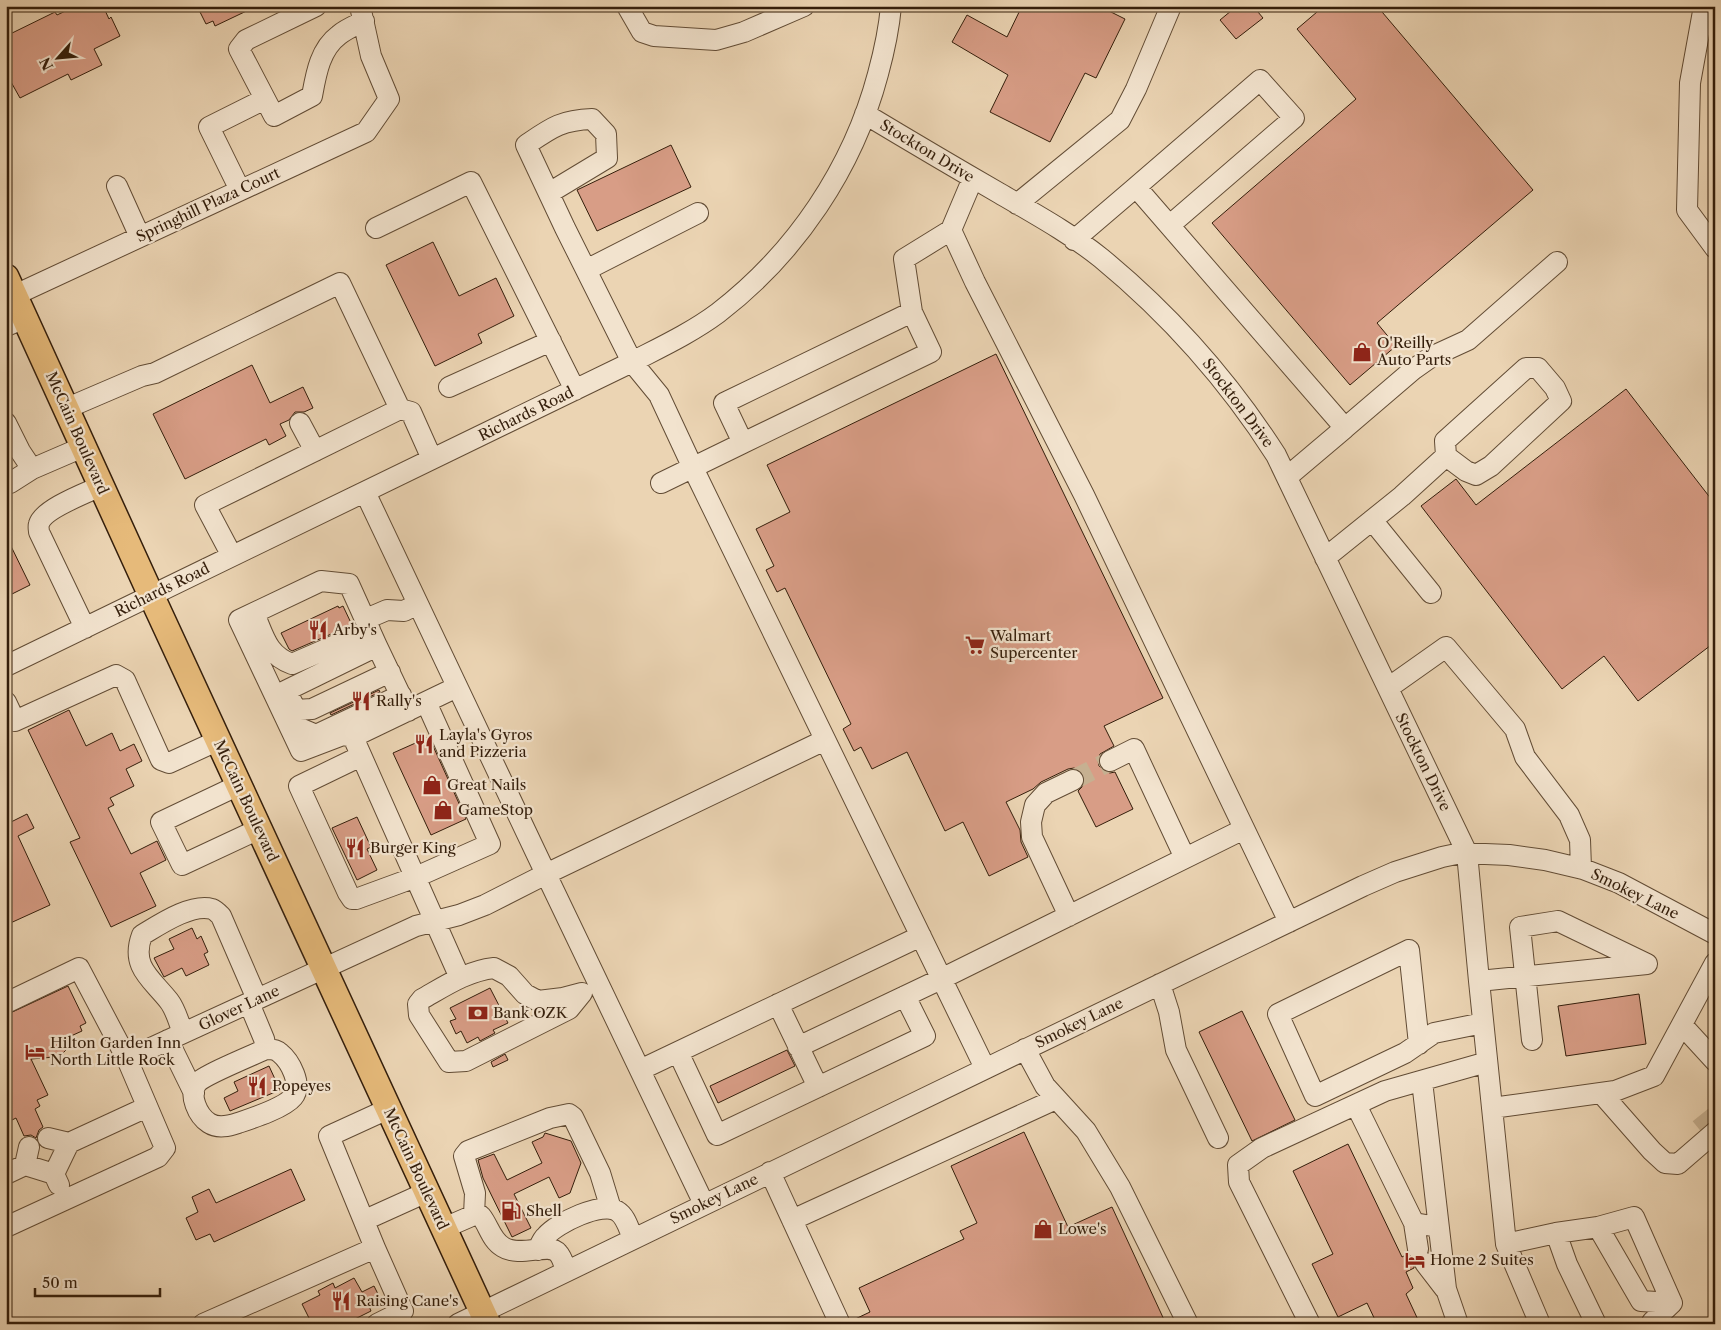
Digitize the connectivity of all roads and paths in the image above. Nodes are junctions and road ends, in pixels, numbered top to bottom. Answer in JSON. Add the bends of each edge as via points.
{"nodes":[{"id":1,"x":316,"y":6,"type":"edge"},
{"id":2,"x":627,"y":6,"type":"edge"},
{"id":3,"x":804,"y":6,"type":"edge"},
{"id":4,"x":890,"y":6,"type":"edge"},
{"id":5,"x":1171,"y":6,"type":"edge"},
{"id":6,"x":1704,"y":6,"type":"edge"},
{"id":7,"x":362,"y":13,"type":"edge"},
{"id":8,"x":265,"y":99,"type":"junction"},
{"id":9,"x":865,"y":114,"type":"junction"},
{"id":10,"x":973,"y":178,"type":"junction"},
{"id":11,"x":117,"y":186,"type":"dead end"},
{"id":12,"x":1136,"y":187,"type":"junction"},
{"id":13,"x":240,"y":190,"type":"junction"},
{"id":14,"x":549,"y":193,"type":"dead end"},
{"id":15,"x":1017,"y":204,"type":"junction"},
{"id":16,"x":698,"y":213,"type":"dead end"},
{"id":17,"x":1170,"y":225,"type":"junction"},
{"id":18,"x":376,"y":228,"type":"dead end"},
{"id":19,"x":952,"y":230,"type":"junction"},
{"id":20,"x":140,"y":237,"type":"junction"},
{"id":21,"x":1074,"y":240,"type":"junction"},
{"id":22,"x":1715,"y":248,"type":"edge"},
{"id":23,"x":1557,"y":262,"type":"dead end"},
{"id":24,"x":586,"y":270,"type":"junction"},
{"id":25,"x":10,"y":286,"type":"edge"},
{"id":26,"x":912,"y":312,"type":"junction"},
{"id":27,"x":16,"y":322,"type":"edge"},
{"id":28,"x":551,"y":341,"type":"junction"},
{"id":29,"x":632,"y":362,"type":"junction"},
{"id":30,"x":449,"y":387,"type":"dead end"},
{"id":31,"x":575,"y":390,"type":"junction"},
{"id":32,"x":400,"y":410,"type":"junction"},
{"id":33,"x":69,"y":416,"type":"junction"},
{"id":34,"x":6,"y":423,"type":"edge"},
{"id":35,"x":300,"y":423,"type":"dead end"},
{"id":36,"x":1346,"y":428,"type":"junction"},
{"id":37,"x":742,"y":443,"type":"junction"},
{"id":38,"x":83,"y":447,"type":"junction"},
{"id":39,"x":315,"y":451,"type":"junction"},
{"id":40,"x":1446,"y":456,"type":"junction"},
{"id":41,"x":427,"y":462,"type":"junction"},
{"id":42,"x":693,"y":468,"type":"junction"},
{"id":43,"x":32,"y":470,"type":"junction"},
{"id":44,"x":1286,"y":477,"type":"junction"},
{"id":45,"x":6,"y":482,"type":"edge"},
{"id":46,"x":661,"y":483,"type":"dead end"},
{"id":47,"x":100,"y":486,"type":"junction"},
{"id":48,"x":365,"y":492,"type":"junction"},
{"id":49,"x":1372,"y":520,"type":"junction"},
{"id":50,"x":232,"y":556,"type":"junction"},
{"id":51,"x":1325,"y":558,"type":"junction"},
{"id":52,"x":1431,"y":593,"type":"dead end"},
{"id":53,"x":151,"y":595,"type":"junction"},
{"id":54,"x":414,"y":595,"type":"junction"},
{"id":55,"x":254,"y":613,"type":"junction"},
{"id":56,"x":85,"y":628,"type":"junction"},
{"id":57,"x":371,"y":632,"type":"junction"},
{"id":58,"x":6,"y":666,"type":"edge"},
{"id":59,"x":390,"y":672,"type":"junction"},
{"id":60,"x":457,"y":687,"type":"junction"},
{"id":61,"x":1388,"y":688,"type":"junction"},
{"id":62,"x":280,"y":694,"type":"junction"},
{"id":63,"x":6,"y":702,"type":"edge"},
{"id":64,"x":412,"y":703,"type":"junction"},
{"id":65,"x":353,"y":737,"type":"junction"},
{"id":66,"x":219,"y":740,"type":"junction"},
{"id":67,"x":825,"y":740,"type":"junction"},
{"id":68,"x":362,"y":756,"type":"junction"},
{"id":69,"x":1113,"y":767,"type":"tunnel mouth"},
{"id":70,"x":239,"y":785,"type":"junction"},
{"id":71,"x":1076,"y":786,"type":"tunnel mouth"},
{"id":72,"x":259,"y":829,"type":"junction"},
{"id":73,"x":1244,"y":829,"type":"junction"},
{"id":74,"x":1467,"y":853,"type":"junction"},
{"id":75,"x":1185,"y":858,"type":"junction"},
{"id":76,"x":1581,"y":868,"type":"junction"},
{"id":77,"x":546,"y":874,"type":"junction"},
{"id":78,"x":416,"y":877,"type":"junction"},
{"id":79,"x":1075,"y":913,"type":"junction"},
{"id":80,"x":435,"y":920,"type":"junction"},
{"id":81,"x":1288,"y":922,"type":"junction"},
{"id":82,"x":1715,"y":934,"type":"edge"},
{"id":83,"x":920,"y":936,"type":"junction"},
{"id":84,"x":1715,"y":963,"type":"edge"},
{"id":85,"x":323,"y":969,"type":"junction"},
{"id":86,"x":1525,"y":977,"type":"junction"},
{"id":87,"x":460,"y":978,"type":"junction"},
{"id":88,"x":941,"y":979,"type":"junction"},
{"id":89,"x":1478,"y":981,"type":"junction"},
{"id":90,"x":1160,"y":984,"type":"junction"},
{"id":91,"x":590,"y":989,"type":"junction"},
{"id":92,"x":905,"y":996,"type":"junction"},
{"id":93,"x":253,"y":1001,"type":"junction"},
{"id":94,"x":6,"y":1003,"type":"edge"},
{"id":95,"x":778,"y":1004,"type":"junction"},
{"id":96,"x":1483,"y":1023,"type":"junction"},
{"id":97,"x":1682,"y":1024,"type":"junction"},
{"id":98,"x":176,"y":1037,"type":"junction"},
{"id":99,"x":1532,"y":1040,"type":"dead end"},
{"id":100,"x":1419,"y":1044,"type":"junction"},
{"id":101,"x":798,"y":1047,"type":"junction"},
{"id":102,"x":266,"y":1049,"type":"junction"},
{"id":103,"x":1025,"y":1049,"type":"junction"},
{"id":104,"x":678,"y":1052,"type":"junction"},
{"id":105,"x":127,"y":1060,"type":"junction"},
{"id":106,"x":1487,"y":1062,"type":"junction"},
{"id":107,"x":1715,"y":1062,"type":"edge"},
{"id":108,"x":985,"y":1068,"type":"junction"},
{"id":109,"x":640,"y":1070,"type":"junction"},
{"id":110,"x":1422,"y":1080,"type":"junction"},
{"id":111,"x":818,"y":1087,"type":"junction"},
{"id":112,"x":194,"y":1093,"type":"junction"},
{"id":113,"x":1602,"y":1094,"type":"junction"},
{"id":114,"x":1056,"y":1099,"type":"junction"},
{"id":115,"x":1356,"y":1105,"type":"junction"},
{"id":116,"x":147,"y":1107,"type":"junction"},
{"id":117,"x":1492,"y":1108,"type":"junction"},
{"id":118,"x":388,"y":1109,"type":"junction"},
{"id":119,"x":1707,"y":1130,"type":"tunnel mouth"},
{"id":120,"x":48,"y":1138,"type":"dead end"},
{"id":121,"x":1218,"y":1138,"type":"dead end"},
{"id":122,"x":70,"y":1143,"type":"junction"},
{"id":123,"x":770,"y":1172,"type":"junction"},
{"id":124,"x":6,"y":1174,"type":"edge"},
{"id":125,"x":54,"y":1174,"type":"junction"},
{"id":126,"x":427,"y":1192,"type":"junction"},
{"id":127,"x":66,"y":1200,"type":"junction"},
{"id":128,"x":704,"y":1204,"type":"junction"},
{"id":129,"x":610,"y":1209,"type":"junction"},
{"id":130,"x":474,"y":1215,"type":"junction"},
{"id":131,"x":365,"y":1220,"type":"junction"},
{"id":132,"x":792,"y":1220,"type":"junction"},
{"id":133,"x":1414,"y":1223,"type":"junction"},
{"id":134,"x":6,"y":1227,"type":"edge"},
{"id":135,"x":1438,"y":1227,"type":"junction"},
{"id":136,"x":1598,"y":1227,"type":"junction"},
{"id":137,"x":444,"y":1228,"type":"junction"},
{"id":138,"x":1556,"y":1233,"type":"junction"},
{"id":139,"x":633,"y":1238,"type":"junction"},
{"id":140,"x":1506,"y":1244,"type":"junction"},
{"id":141,"x":375,"y":1248,"type":"junction"},
{"id":142,"x":538,"y":1250,"type":"junction"},
{"id":143,"x":566,"y":1270,"type":"junction"},
{"id":144,"x":1446,"y":1289,"type":"junction"},
{"id":145,"x":1672,"y":1303,"type":"junction"},
{"id":146,"x":485,"y":1318,"type":"edge"},
{"id":147,"x":1652,"y":1322,"type":"dead end"},
{"id":148,"x":203,"y":1324,"type":"edge"},
{"id":149,"x":377,"y":1324,"type":"edge"},
{"id":150,"x":458,"y":1324,"type":"edge"},
{"id":151,"x":840,"y":1324,"type":"edge"},
{"id":152,"x":1188,"y":1324,"type":"edge"},
{"id":153,"x":1310,"y":1324,"type":"edge"},
{"id":154,"x":1458,"y":1324,"type":"edge"},
{"id":155,"x":1540,"y":1324,"type":"edge"},
{"id":156,"x":1596,"y":1324,"type":"edge"}],
"edges":[{"from":1,"to":8,"type":"street","via":[[246,40],[239,49]]},
{"from":2,"to":3,"type":"street","via":[[642,32],[654,36],[716,40],[744,32]]},
{"from":4,"to":9,"type":"street","name":"Richards Road","via":[[884,50]]},
{"from":5,"to":15,"type":"street","via":[[1120,120]]},
{"from":6,"to":22,"type":"street","via":[[1690,83],[1687,210]]},
{"from":7,"to":8,"type":"street","via":[[326,50],[317,68],[312,96],[274,116]]},
{"from":7,"to":13,"type":"street","name":"Springhill Plaza Court","via":[[371,56],[389,99],[366,132]]},
{"from":8,"to":13,"type":"street","via":[[209,127]]},
{"from":9,"to":10,"type":"street","name":"Stockton Drive"},
{"from":9,"to":29,"type":"street","name":"Richards Road","via":[[848,156],[807,223],[761,274],[716,314]]},
{"from":10,"to":15,"type":"street","name":"Stockton Drive"},
{"from":10,"to":19,"type":"street"},
{"from":11,"to":20,"type":"street"},
{"from":12,"to":17,"type":"street"},
{"from":12,"to":17,"type":"street","via":[[1260,80],[1294,118]]},
{"from":12,"to":21,"type":"street"},
{"from":13,"to":20,"type":"street","name":"Springhill Plaza Court"},
{"from":14,"to":24,"type":"street"},
{"from":15,"to":21,"type":"street","name":"Stockton Drive"},
{"from":16,"to":24,"type":"street"},
{"from":17,"to":36,"type":"street"},
{"from":18,"to":28,"type":"street","via":[[471,182]]},
{"from":19,"to":26,"type":"street","via":[[904,259]]},
{"from":19,"to":73,"type":"street","via":[[975,282],[1084,495]]},
{"from":20,"to":25,"type":"street","name":"Springhill Plaza Court"},
{"from":21,"to":44,"type":"street","name":"Stockton Drive","via":[[1100,258],[1165,315],[1200,354],[1257,425]]},
{"from":23,"to":36,"type":"street","via":[[1468,340],[1431,357],[1414,369]]},
{"from":24,"to":29,"type":"street"},
{"from":25,"to":27,"type":"main road","name":"McCain Boulevard"},
{"from":26,"to":37,"type":"street","via":[[724,403]]},
{"from":26,"to":37,"type":"street","via":[[931,352]]},
{"from":27,"to":33,"type":"main road","name":"McCain Boulevard"},
{"from":28,"to":30,"type":"street"},
{"from":28,"to":31,"type":"street"},
{"from":29,"to":31,"type":"street","name":"Richards Road"},
{"from":29,"to":42,"type":"street","via":[[659,395]]},
{"from":31,"to":41,"type":"street","name":"Richards Road"},
{"from":32,"to":33,"type":"street","via":[[340,283],[155,373],[142,376]]},
{"from":32,"to":39,"type":"street"},
{"from":32,"to":41,"type":"street"},
{"from":33,"to":38,"type":"main road","name":"McCain Boulevard"},
{"from":34,"to":43,"type":"street"},
{"from":35,"to":39,"type":"street"},
{"from":36,"to":44,"type":"street"},
{"from":37,"to":42,"type":"street"},
{"from":38,"to":43,"type":"street"},
{"from":38,"to":47,"type":"main road","name":"McCain Boulevard"},
{"from":39,"to":50,"type":"street","via":[[205,505]]},
{"from":40,"to":40,"type":"street","via":[[1445,441],[1526,368],[1538,368],[1555,388],[1561,401],[1491,466],[1476,475]]},
{"from":40,"to":49,"type":"street"},
{"from":41,"to":48,"type":"street","name":"Richards Road"},
{"from":42,"to":46,"type":"street"},
{"from":42,"to":67,"type":"street"},
{"from":43,"to":45,"type":"street","via":[[10,483]]},
{"from":44,"to":51,"type":"street","name":"Stockton Drive"},
{"from":47,"to":53,"type":"main road","name":"McCain Boulevard"},
{"from":47,"to":56,"type":"street","via":[[55,508],[39,523],[39,532]]},
{"from":48,"to":50,"type":"street","name":"Richards Road"},
{"from":48,"to":54,"type":"street"},
{"from":49,"to":51,"type":"street"},
{"from":49,"to":52,"type":"street"},
{"from":50,"to":53,"type":"street","name":"Richards Road"},
{"from":51,"to":61,"type":"street","name":"Stockton Drive"},
{"from":53,"to":56,"type":"street","name":"Richards Road"},
{"from":53,"to":66,"type":"main road","name":"McCain Boulevard"},
{"from":54,"to":57,"type":"street","via":[[404,611],[387,610]]},
{"from":54,"to":60,"type":"street"},
{"from":55,"to":57,"type":"street","via":[[270,650],[281,660],[292,664]]},
{"from":55,"to":57,"type":"street","via":[[321,581],[349,584]]},
{"from":55,"to":62,"type":"street","via":[[239,620]]},
{"from":56,"to":58,"type":"street","name":"Richards Road"},
{"from":57,"to":59,"type":"street"},
{"from":57,"to":62,"type":"street"},
{"from":59,"to":62,"type":"street","via":[[312,709],[296,710]]},
{"from":59,"to":64,"type":"street"},
{"from":60,"to":64,"type":"street"},
{"from":60,"to":77,"type":"street"},
{"from":61,"to":74,"type":"street","name":"Stockton Drive"},
{"from":61,"to":76,"type":"street","via":[[1446,647],[1515,729],[1525,757],[1569,815],[1580,840]]},
{"from":62,"to":64,"type":"street","via":[[297,727],[316,734]]},
{"from":62,"to":65,"type":"street","via":[[301,751],[343,735]]},
{"from":63,"to":66,"type":"street","via":[[15,721],[116,675],[125,680],[161,760],[169,763]]},
{"from":64,"to":65,"type":"street"},
{"from":64,"to":78,"type":"street","via":[[490,844]]},
{"from":65,"to":68,"type":"street"},
{"from":66,"to":70,"type":"main road","name":"McCain Boulevard"},
{"from":67,"to":77,"type":"street","name":"Glover Lane"},
{"from":67,"to":83,"type":"street"},
{"from":68,"to":78,"type":"street"},
{"from":68,"to":78,"type":"street","via":[[299,786],[352,899]]},
{"from":69,"to":75,"type":"street","via":[[1137,755]]},
{"from":70,"to":72,"type":"main road","name":"McCain Boulevard"},
{"from":70,"to":72,"type":"street","via":[[162,822],[182,865]]},
{"from":71,"to":79,"type":"street","via":[[1046,793],[1034,805],[1031,822],[1032,837]]},
{"from":72,"to":85,"type":"main road","name":"McCain Boulevard"},
{"from":73,"to":75,"type":"street"},
{"from":73,"to":81,"type":"street"},
{"from":74,"to":76,"type":"street","name":"Smokey Lane","via":[[1509,855]]},
{"from":74,"to":81,"type":"street","name":"Smokey Lane","via":[[1442,856],[1395,872]]},
{"from":74,"to":89,"type":"street"},
{"from":75,"to":79,"type":"street"},
{"from":76,"to":82,"type":"street","name":"Smokey Lane","via":[[1619,883]]},
{"from":77,"to":80,"type":"street","name":"Glover Lane","via":[[485,905]]},
{"from":77,"to":91,"type":"street"},
{"from":78,"to":80,"type":"street"},
{"from":79,"to":88,"type":"street"},
{"from":80,"to":85,"type":"street","name":"Glover Lane"},
{"from":80,"to":87,"type":"street"},
{"from":81,"to":90,"type":"street","name":"Smokey Lane"},
{"from":83,"to":88,"type":"street"},
{"from":83,"to":95,"type":"street"},
{"from":84,"to":97,"type":"street"},
{"from":85,"to":93,"type":"street","name":"Glover Lane"},
{"from":85,"to":118,"type":"main road","name":"McCain Boulevard"},
{"from":86,"to":86,"type":"street","via":[[1534,976],[1647,964],[1558,921],[1520,927]]},
{"from":86,"to":89,"type":"street"},
{"from":86,"to":99,"type":"street"},
{"from":87,"to":91,"type":"street","via":[[494,968],[509,976],[525,994],[538,1000],[563,998]]},
{"from":87,"to":91,"type":"street","via":[[418,1004],[419,1015],[449,1062],[466,1060],[569,1009]]},
{"from":88,"to":92,"type":"street"},
{"from":88,"to":108,"type":"street"},
{"from":89,"to":96,"type":"street"},
{"from":90,"to":103,"type":"street","name":"Smokey Lane"},
{"from":90,"to":121,"type":"street","via":[[1176,1050]]},
{"from":91,"to":109,"type":"street"},
{"from":92,"to":101,"type":"street"},
{"from":92,"to":111,"type":"street","via":[[924,1036]]},
{"from":93,"to":98,"type":"street","name":"Glover Lane"},
{"from":93,"to":98,"type":"street","via":[[222,916],[212,909],[182,913],[142,934],[138,946],[139,958],[149,980],[170,1002]]},
{"from":93,"to":102,"type":"street"},
{"from":94,"to":105,"type":"street","via":[[79,968]]},
{"from":95,"to":101,"type":"street"},
{"from":95,"to":104,"type":"street"},
{"from":96,"to":100,"type":"street","via":[[1434,1032]]},
{"from":96,"to":106,"type":"street"},
{"from":97,"to":107,"type":"street"},
{"from":97,"to":113,"type":"street","via":[[1654,1076]]},
{"from":98,"to":105,"type":"street","name":"Glover Lane"},
{"from":98,"to":112,"type":"street"},
{"from":100,"to":100,"type":"street","via":[[1315,1096],[1278,1014],[1409,950]]},
{"from":101,"to":111,"type":"street"},
{"from":102,"to":112,"type":"street","via":[[199,1080]]},
{"from":102,"to":112,"type":"street","via":[[280,1052],[294,1074],[297,1088],[289,1101],[226,1127],[209,1124],[200,1114]]},
{"from":103,"to":108,"type":"street","name":"Smokey Lane"},
{"from":103,"to":114,"type":"street","via":[[1044,1086]]},
{"from":104,"to":109,"type":"street"},
{"from":104,"to":111,"type":"street","via":[[718,1135]]},
{"from":105,"to":116,"type":"street"},
{"from":106,"to":110,"type":"street"},
{"from":106,"to":117,"type":"street"},
{"from":108,"to":123,"type":"street","name":"Smokey Lane"},
{"from":109,"to":128,"type":"street"},
{"from":110,"to":115,"type":"street","via":[[1385,1091]]},
{"from":110,"to":135,"type":"street"},
{"from":113,"to":117,"type":"street"},
{"from":113,"to":119,"type":"street","via":[[1665,1163],[1678,1164],[1694,1151]]},
{"from":114,"to":132,"type":"street"},
{"from":114,"to":152,"type":"street","via":[[1086,1131],[1120,1187]]},
{"from":115,"to":133,"type":"street"},
{"from":115,"to":153,"type":"street","via":[[1262,1148],[1238,1166],[1239,1182]]},
{"from":116,"to":122,"type":"street"},
{"from":116,"to":127,"type":"street","via":[[165,1148],[158,1157]]},
{"from":117,"to":140,"type":"street"},
{"from":118,"to":126,"type":"main road","name":"McCain Boulevard"},
{"from":118,"to":131,"type":"street","via":[[329,1136]]},
{"from":120,"to":122,"type":"street"},
{"from":122,"to":125,"type":"street"},
{"from":123,"to":128,"type":"street","name":"Smokey Lane"},
{"from":123,"to":132,"type":"street"},
{"from":124,"to":125,"type":"street","via":[[27,1156]]},
{"from":125,"to":127,"type":"street"},
{"from":126,"to":131,"type":"street"},
{"from":126,"to":137,"type":"main road","name":"McCain Boulevard"},
{"from":127,"to":134,"type":"street"},
{"from":128,"to":139,"type":"street","name":"Smokey Lane"},
{"from":129,"to":130,"type":"street","via":[[600,1173],[569,1114],[550,1118],[468,1151],[464,1156],[475,1193]]},
{"from":129,"to":139,"type":"street","via":[[620,1213]]},
{"from":129,"to":142,"type":"street","via":[[602,1208],[579,1215],[561,1225],[545,1236]]},
{"from":130,"to":137,"type":"street"},
{"from":130,"to":142,"type":"street","via":[[481,1216],[501,1247],[516,1252]]},
{"from":131,"to":141,"type":"street"},
{"from":132,"to":151,"type":"street"},
{"from":133,"to":135,"type":"street"},
{"from":133,"to":144,"type":"street","via":[[1421,1256]]},
{"from":135,"to":144,"type":"street"},
{"from":136,"to":138,"type":"street"},
{"from":136,"to":145,"type":"street","via":[[1641,1301]]},
{"from":136,"to":145,"type":"street","via":[[1634,1217]]},
{"from":137,"to":146,"type":"main road","name":"McCain Boulevard"},
{"from":138,"to":140,"type":"street"},
{"from":138,"to":156,"type":"street"},
{"from":139,"to":143,"type":"street","name":"Smokey Lane"},
{"from":140,"to":155,"type":"street"},
{"from":141,"to":148,"type":"street"},
{"from":141,"to":149,"type":"street","via":[[403,1311]]},
{"from":142,"to":143,"type":"street","via":[[553,1249]]},
{"from":143,"to":146,"type":"street","name":"Smokey Lane"},
{"from":144,"to":154,"type":"street"},
{"from":145,"to":147,"type":"street"},
{"from":146,"to":150,"type":"street","name":"Smokey Lane"}]}
